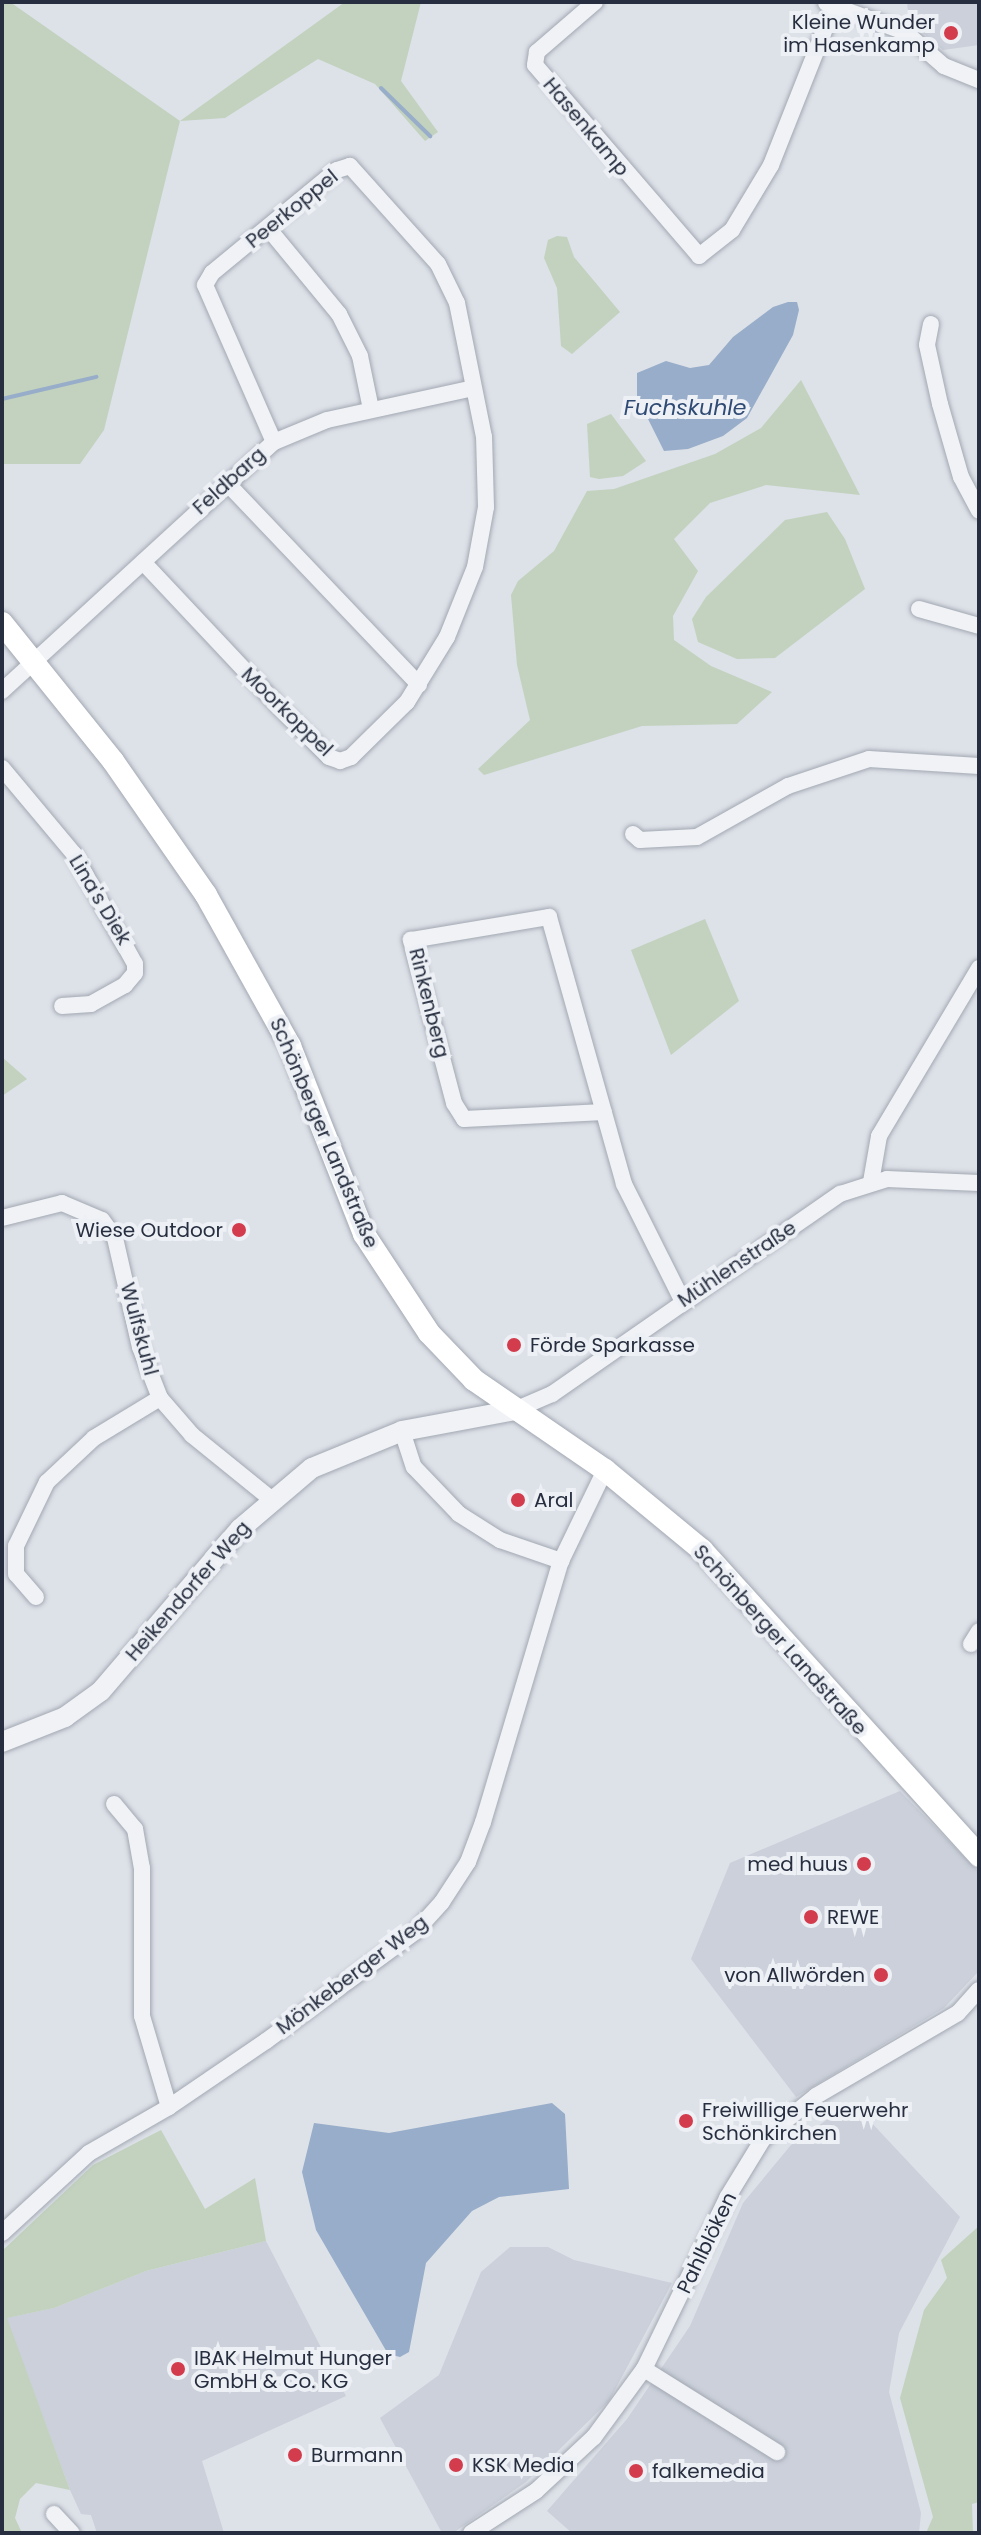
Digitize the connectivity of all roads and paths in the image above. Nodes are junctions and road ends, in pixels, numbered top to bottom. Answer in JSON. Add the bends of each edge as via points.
{"nodes":[{"id":1,"x":595,"y":2,"type":"edge"},
{"id":2,"x":830,"y":4,"type":"edge"},
{"id":3,"x":979,"y":80,"type":"edge"},
{"id":4,"x":268,"y":228,"type":"junction"},
{"id":5,"x":931,"y":324,"type":"dead end"},
{"id":6,"x":474,"y":388,"type":"junction"},
{"id":7,"x":371,"y":409,"type":"junction"},
{"id":8,"x":274,"y":442,"type":"junction"},
{"id":9,"x":226,"y":482,"type":"junction"},
{"id":10,"x":979,"y":511,"type":"edge"},
{"id":11,"x":143,"y":562,"type":"junction"},
{"id":12,"x":919,"y":609,"type":"dead end"},
{"id":13,"x":2,"y":623,"type":"edge"},
{"id":14,"x":979,"y":626,"type":"edge"},
{"id":15,"x":33,"y":663,"type":"junction"},
{"id":16,"x":419,"y":685,"type":"junction"},
{"id":17,"x":2,"y":691,"type":"edge"},
{"id":18,"x":979,"y":766,"type":"edge"},
{"id":19,"x":2,"y":768,"type":"edge"},
{"id":20,"x":633,"y":834,"type":"dead end"},
{"id":21,"x":979,"y":968,"type":"edge"},
{"id":22,"x":62,"y":1006,"type":"dead end"},
{"id":23,"x":604,"y":1112,"type":"junction"},
{"id":24,"x":871,"y":1182,"type":"junction"},
{"id":25,"x":979,"y":1183,"type":"edge"},
{"id":26,"x":2,"y":1218,"type":"edge"},
{"id":27,"x":683,"y":1302,"type":"junction"},
{"id":28,"x":160,"y":1398,"type":"junction"},
{"id":29,"x":515,"y":1410,"type":"junction"},
{"id":30,"x":402,"y":1431,"type":"junction"},
{"id":31,"x":605,"y":1470,"type":"junction"},
{"id":32,"x":271,"y":1499,"type":"junction"},
{"id":33,"x":561,"y":1561,"type":"junction"},
{"id":34,"x":36,"y":1597,"type":"dead end"},
{"id":35,"x":2,"y":1742,"type":"edge"},
{"id":36,"x":114,"y":1804,"type":"dead end"},
{"id":37,"x":979,"y":1856,"type":"edge"},
{"id":38,"x":979,"y":1990,"type":"edge"},
{"id":39,"x":169,"y":2107,"type":"junction"},
{"id":40,"x":2,"y":2233,"type":"edge"},
{"id":41,"x":644,"y":2369,"type":"junction"},
{"id":42,"x":777,"y":2452,"type":"dead end"},
{"id":43,"x":54,"y":2514,"type":"dead end"},
{"id":44,"x":72,"y":2533,"type":"edge"},
{"id":45,"x":471,"y":2533,"type":"edge"}],
"edges":[{"from":1,"to":2,"type":"street","name":"Hasenkamp","via":[[537,52],[535,65],[699,256],[732,230],[771,165]]},
{"from":2,"to":3,"type":"street","via":[[905,32],[944,66]]},
{"from":4,"to":6,"type":"street","name":"Peerkoppel","via":[[337,170],[350,166],[361,172],[449,284]]},
{"from":4,"to":7,"type":"street","via":[[339,314],[360,356]]},
{"from":4,"to":8,"type":"street","name":"Peerkoppel","via":[[205,285]]},
{"from":5,"to":10,"type":"street","via":[[927,345],[940,404],[961,477]]},
{"from":6,"to":7,"type":"street","name":"Feldbarg"},
{"from":6,"to":16,"type":"street","name":"Moorkoppel","via":[[487,470],[480,547],[457,616]]},
{"from":7,"to":8,"type":"street","name":"Feldbarg"},
{"from":8,"to":9,"type":"street","name":"Feldbarg"},
{"from":9,"to":11,"type":"street","name":"Feldbarg"},
{"from":9,"to":16,"type":"street"},
{"from":11,"to":15,"type":"street","name":"Feldbarg"},
{"from":11,"to":16,"type":"street","name":"Moorkoppel","via":[[329,757],[351,757]]},
{"from":12,"to":14,"type":"street"},
{"from":13,"to":15,"type":"main road","name":"Schönberger Landstraße"},
{"from":15,"to":17,"type":"street","name":"Feldbarg"},
{"from":15,"to":29,"type":"main road","name":"Schönberger Landstraße","via":[[113,761],[252,971],[308,1085],[344,1190],[384,1269],[429,1333],[474,1380]]},
{"from":18,"to":20,"type":"street","via":[[869,759],[788,786],[697,837],[640,840]]},
{"from":19,"to":22,"type":"street","name":"Lina's Diek","via":[[74,854],[135,964],[125,985],[91,1004]]},
{"from":21,"to":24,"type":"street","via":[[879,1136]]},
{"from":23,"to":23,"type":"street","name":"Rinkenberg","via":[[549,917],[411,940],[454,1103],[464,1119]]},
{"from":23,"to":27,"type":"street","name":"Rinkenberg","via":[[624,1184]]},
{"from":24,"to":25,"type":"street","name":"Mühlenstraße"},
{"from":24,"to":27,"type":"street","name":"Mühlenstraße","via":[[840,1194]]},
{"from":26,"to":28,"type":"street","name":"Wulfskuhl","via":[[62,1203],[85,1208],[102,1220],[115,1238],[140,1347]]},
{"from":27,"to":29,"type":"street","name":"Mühlenstraße","via":[[552,1394]]},
{"from":28,"to":32,"type":"street","name":"Wulfskuhl","via":[[192,1435]]},
{"from":28,"to":34,"type":"street","via":[[94,1438],[47,1482],[16,1546],[16,1574]]},
{"from":29,"to":30,"type":"street","name":"Heikendorfer Weg"},
{"from":29,"to":31,"type":"main road","name":"Schönberger Landstraße"},
{"from":30,"to":32,"type":"street","name":"Heikendorfer Weg","via":[[312,1468]]},
{"from":30,"to":33,"type":"street","via":[[414,1467],[459,1514],[500,1540]]},
{"from":31,"to":33,"type":"street","name":"Mönkeberger Weg"},
{"from":31,"to":37,"type":"main road","name":"Schönberger Landstraße","via":[[702,1550]]},
{"from":32,"to":35,"type":"street","name":"Heikendorfer Weg","via":[[208,1563],[101,1691],[65,1717]]},
{"from":33,"to":39,"type":"street","name":"Mönkeberger Weg","via":[[483,1822],[457,1882],[415,1932]]},
{"from":36,"to":39,"type":"street","via":[[135,1829],[142,1868],[142,2016]]},
{"from":38,"to":41,"type":"street","name":"Pahlblöken","via":[[958,2013],[816,2096],[763,2139],[727,2198]]},
{"from":39,"to":40,"type":"street","name":"Mönkeberger Weg","via":[[89,2153]]},
{"from":41,"to":42,"type":"street"},
{"from":41,"to":45,"type":"street","name":"Pahlblöken","via":[[594,2437],[536,2491]]},
{"from":43,"to":44,"type":"street"}]}
